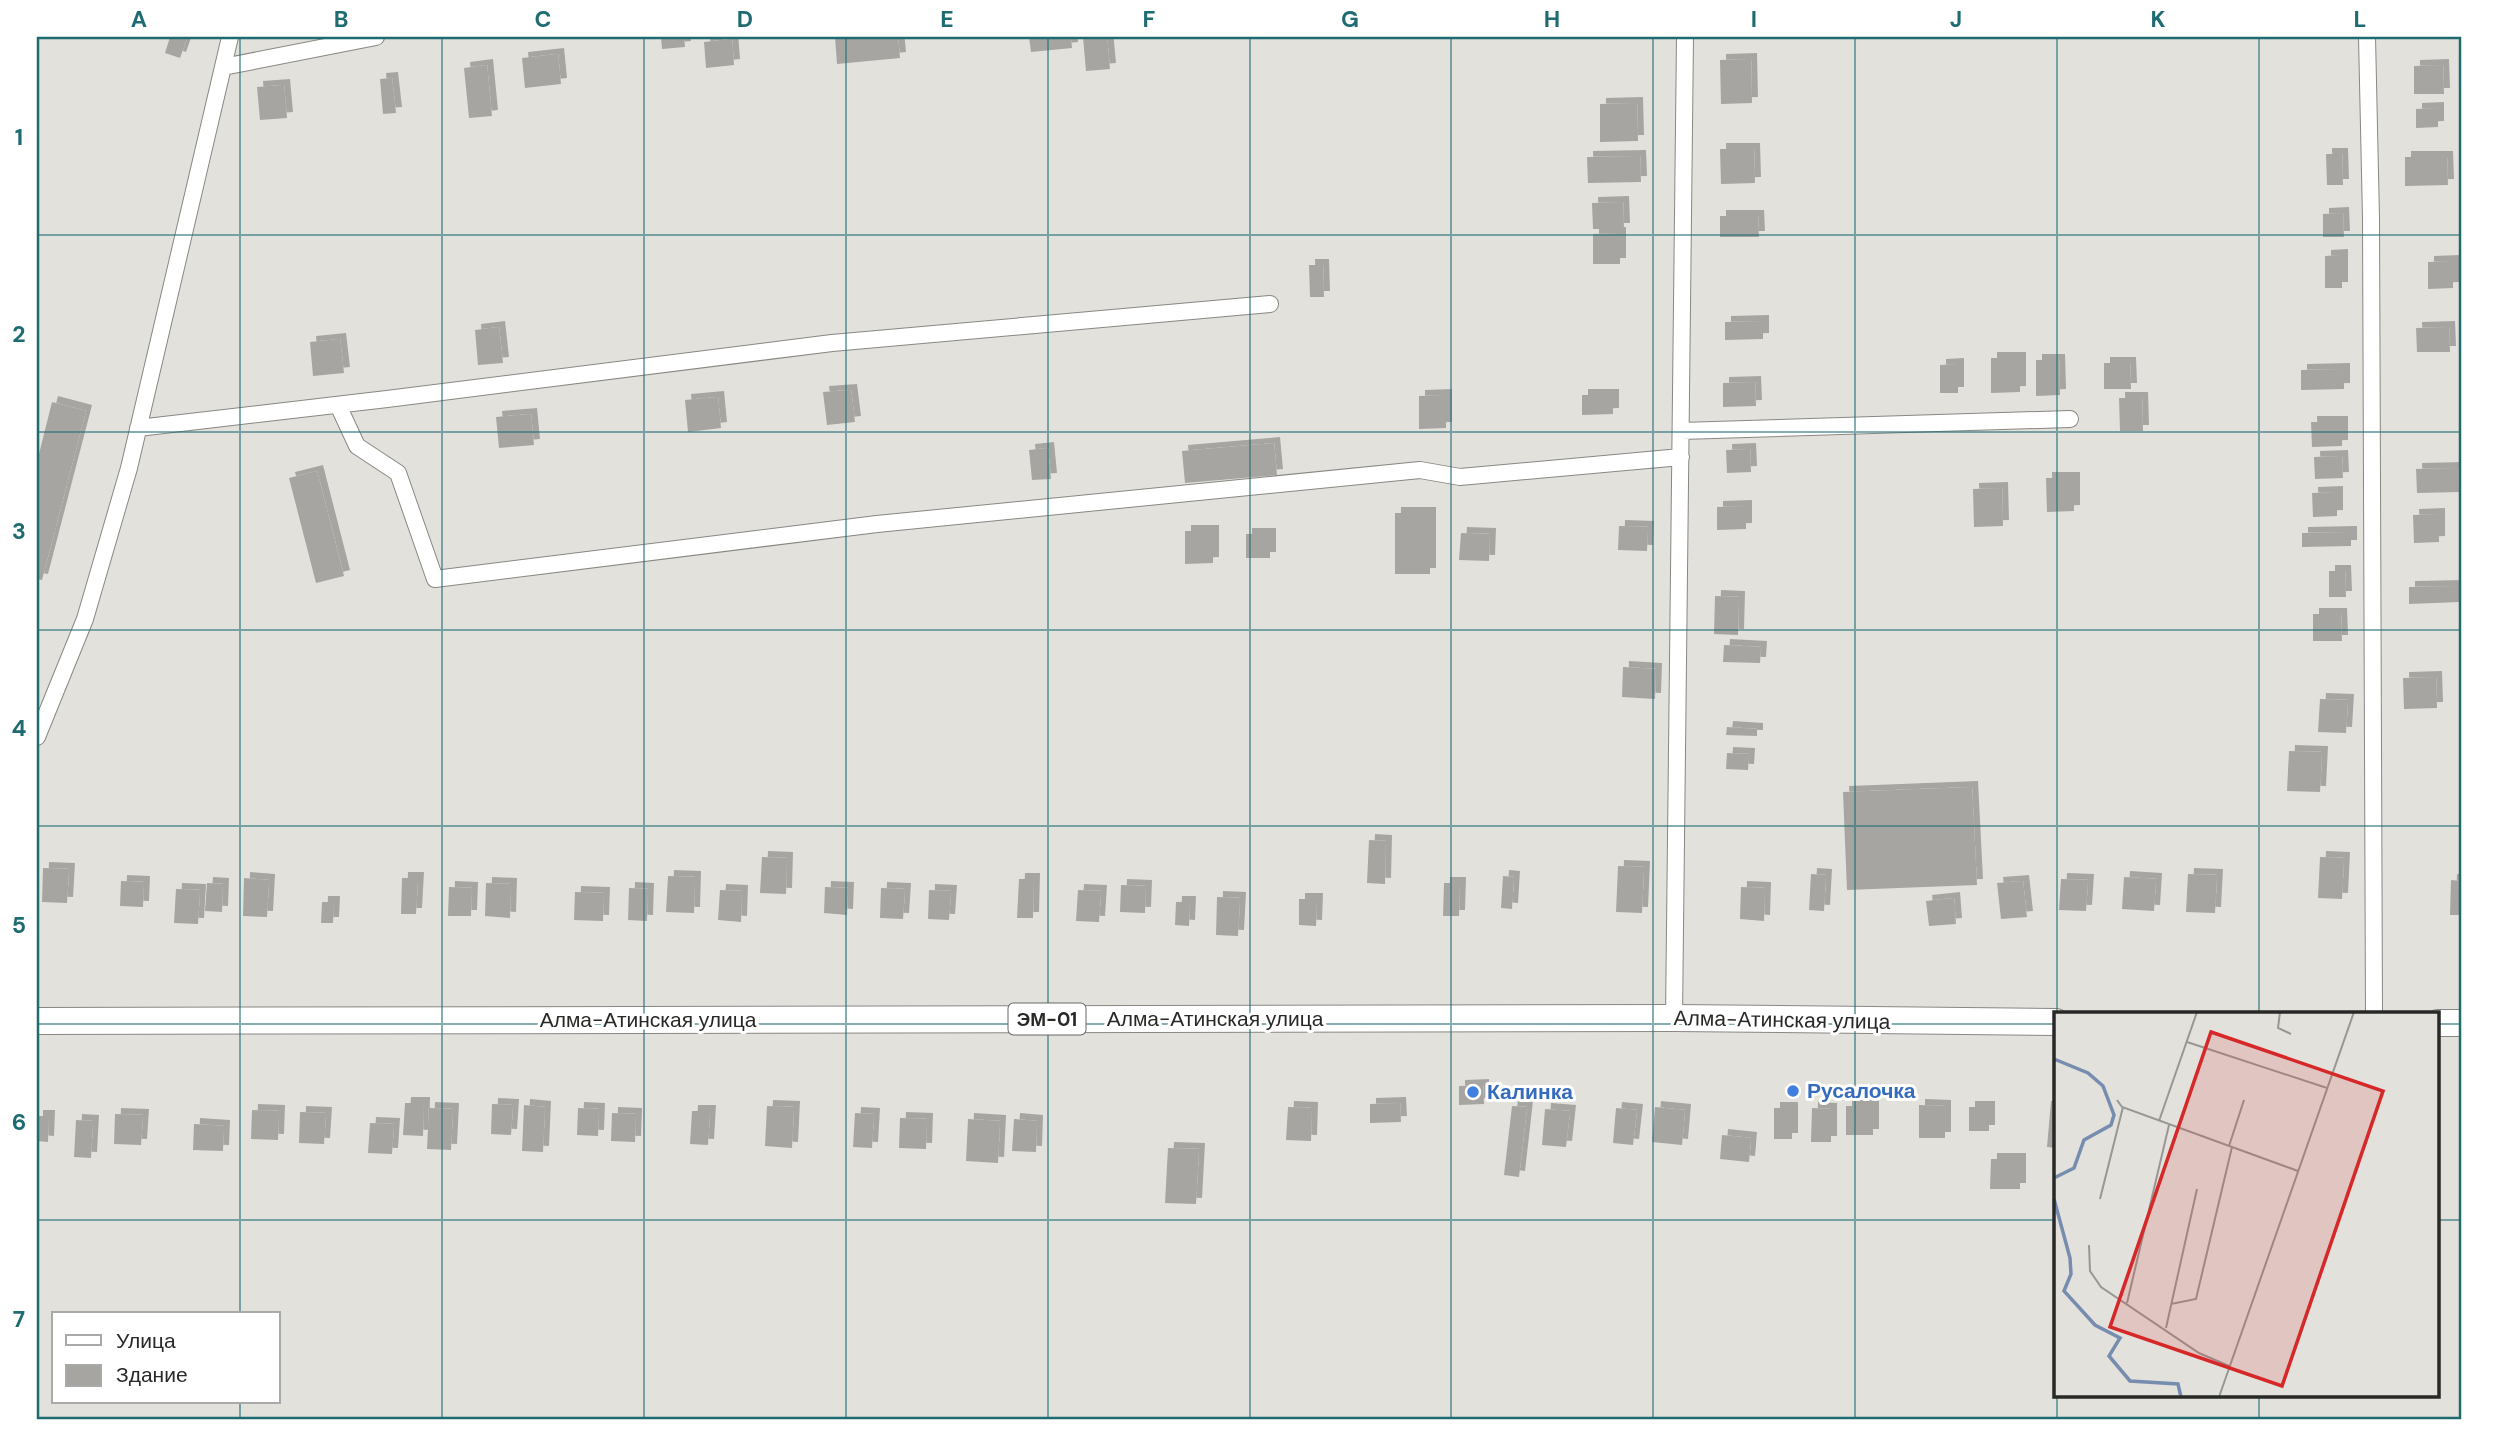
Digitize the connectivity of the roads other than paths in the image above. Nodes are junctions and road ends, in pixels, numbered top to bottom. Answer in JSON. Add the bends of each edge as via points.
{"nodes":[{"id":1,"x":230,"y":37,"type":"edge"},
{"id":2,"x":376,"y":37,"type":"edge"},
{"id":3,"x":1685,"y":37,"type":"edge"},
{"id":4,"x":2367,"y":37,"type":"edge"},
{"id":5,"x":223,"y":67,"type":"junction"},
{"id":6,"x":1270,"y":304,"type":"dead end"},
{"id":7,"x":338,"y":405,"type":"junction"},
{"id":8,"x":2070,"y":419,"type":"dead end"},
{"id":9,"x":138,"y":428,"type":"junction"},
{"id":10,"x":1681,"y":431,"type":"junction"},
{"id":11,"x":1681,"y":457,"type":"junction"},
{"id":12,"x":37,"y":737,"type":"edge"},
{"id":13,"x":2374,"y":1012,"type":"edge"},
{"id":14,"x":1674,"y":1018,"type":"junction"},
{"id":15,"x":37,"y":1021,"type":"edge"},
{"id":16,"x":2054,"y":1022,"type":"edge"},
{"id":17,"x":2440,"y":1023,"type":"edge"},
{"id":18,"x":2462,"y":1023,"type":"edge"}],
"edges":[{"from":1,"to":5,"type":"street"},
{"from":2,"to":5,"type":"street"},
{"from":3,"to":10,"type":"street"},
{"from":4,"to":13,"type":"street"},
{"from":5,"to":9,"type":"street"},
{"from":6,"to":7,"type":"street","via":[[832,343]]},
{"from":7,"to":9,"type":"street"},
{"from":7,"to":11,"type":"street","via":[[357,446],[398,472],[435,579],[1147,496],[1420,470],[1460,477]]},
{"from":8,"to":10,"type":"street"},
{"from":9,"to":12,"type":"street","via":[[85,619]]},
{"from":10,"to":11,"type":"street"},
{"from":11,"to":14,"type":"street"},
{"from":14,"to":15,"type":"highway","name":"Алма-Атинская улица","number":"ЭМ-01"},
{"from":14,"to":16,"type":"highway","name":"Алма-Атинская улица","number":"ЭМ-01"},
{"from":17,"to":18,"type":"highway"}]}
